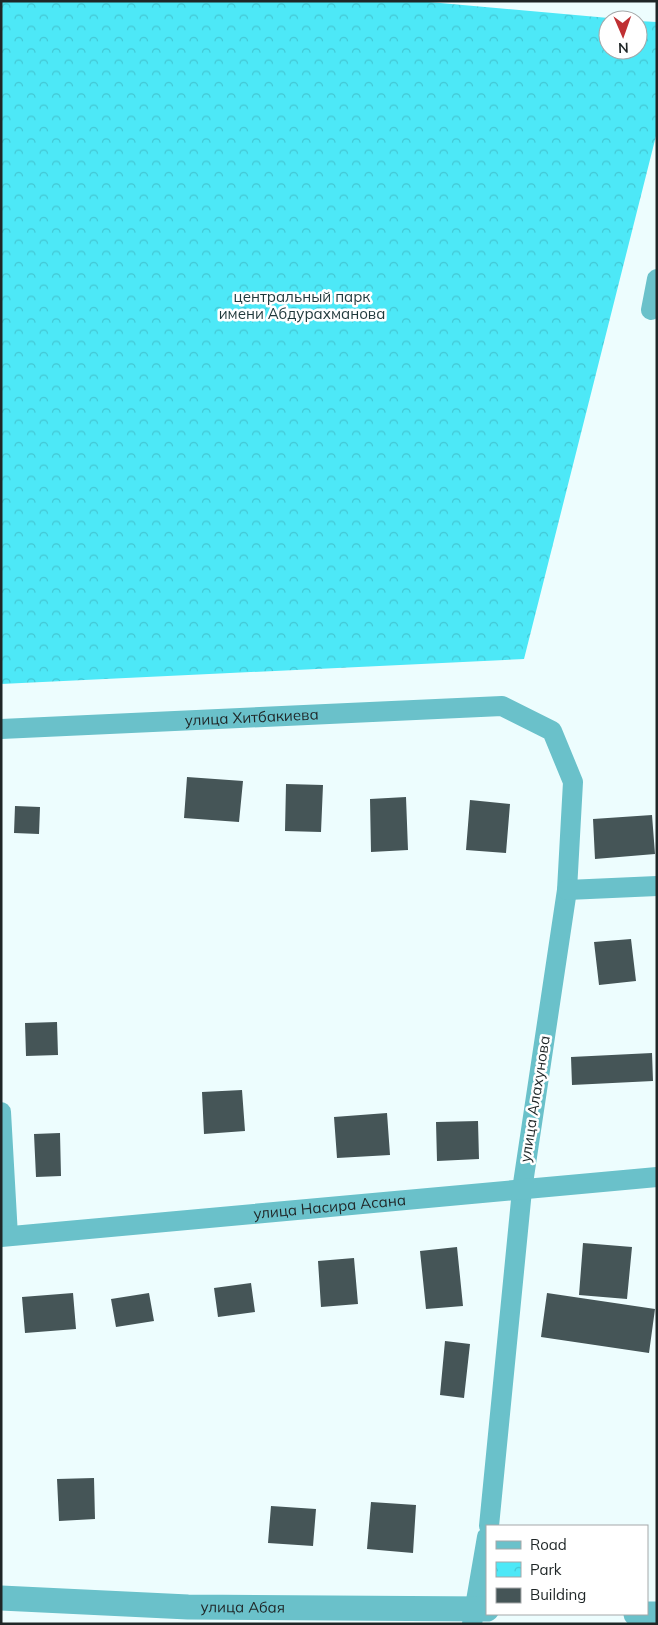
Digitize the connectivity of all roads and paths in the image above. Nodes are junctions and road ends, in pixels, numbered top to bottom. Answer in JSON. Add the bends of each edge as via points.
{"nodes":[{"id":1,"x":657,"y":279,"type":"edge"},
{"id":2,"x":651,"y":310,"type":"dead end"},
{"id":3,"x":502,"y":706,"type":"joint"},
{"id":4,"x":1,"y":729,"type":"edge"},
{"id":5,"x":657,"y":886,"type":"edge"},
{"id":6,"x":567,"y":890,"type":"junction"},
{"id":7,"x":1,"y":1112,"type":"edge"},
{"id":8,"x":657,"y":1176,"type":"edge"},
{"id":9,"x":522,"y":1190,"type":"junction"},
{"id":10,"x":5,"y":1237,"type":"edge"},
{"id":11,"x":489,"y":1525,"type":"edge"},
{"id":12,"x":486,"y":1546,"type":"edge"},
{"id":13,"x":1,"y":1598,"type":"edge"},
{"id":14,"x":477,"y":1614,"type":"edge"},
{"id":15,"x":187,"y":1616,"type":"edge"}],
"edges":[{"from":1,"to":2,"type":"street"},
{"from":3,"to":4,"type":"street","name":"улица Хитбакиева"},
{"from":3,"to":6,"type":"street","name":"улица Алахунова","via":[[552,731],[573,782]]},
{"from":5,"to":6,"type":"street"},
{"from":6,"to":9,"type":"street","name":"улица Алахунова"},
{"from":7,"to":10,"type":"street"},
{"from":8,"to":9,"type":"street","name":"улица Насира Асана"},
{"from":9,"to":10,"type":"street","name":"улица Насира Асана"},
{"from":9,"to":11,"type":"street","name":"улица Алахунова"},
{"from":12,"to":14,"type":"street"},
{"from":13,"to":15,"type":"street","name":"улица Абая"},
{"from":14,"to":15,"type":"street","name":"улица Абая"}]}
